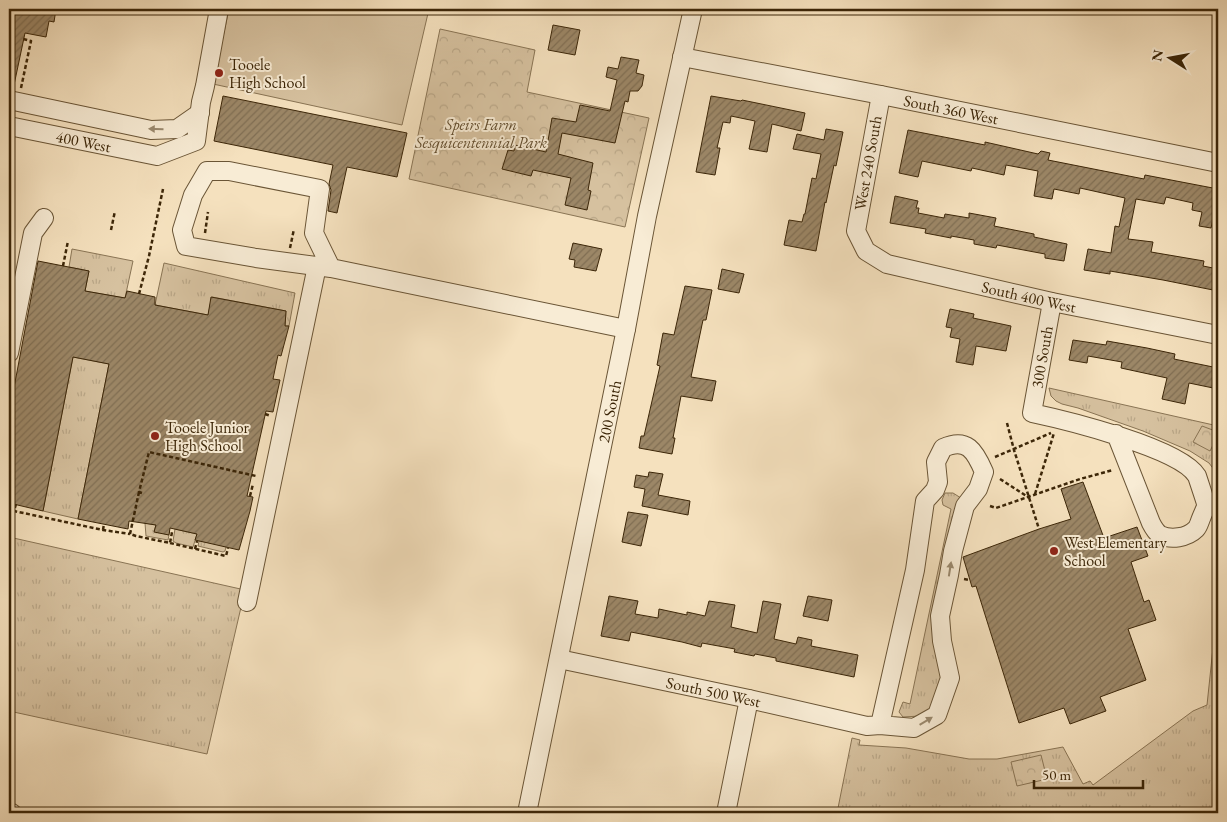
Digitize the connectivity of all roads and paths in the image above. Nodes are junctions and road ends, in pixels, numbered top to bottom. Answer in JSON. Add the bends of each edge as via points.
{"nodes":[{"id":1,"x":220,"y":9,"type":"edge"},
{"id":2,"x":693,"y":9,"type":"edge"},
{"id":3,"x":24,"y":40,"type":"dead end"},
{"id":4,"x":682,"y":57,"type":"junction"},
{"id":5,"x":15,"y":94,"type":"edge"},
{"id":6,"x":881,"y":95,"type":"junction"},
{"id":7,"x":200,"y":113,"type":"junction"},
{"id":8,"x":9,"y":126,"type":"edge"},
{"id":9,"x":1218,"y":163,"type":"edge"},
{"id":10,"x":162,"y":189,"type":"dead end"},
{"id":11,"x":115,"y":211,"type":"dead end"},
{"id":12,"x":208,"y":212,"type":"dead end"},
{"id":13,"x":44,"y":218,"type":"dead end"},
{"id":14,"x":294,"y":228,"type":"dead end"},
{"id":15,"x":111,"y":230,"type":"dead end"},
{"id":16,"x":856,"y":231,"type":"joint"},
{"id":17,"x":204,"y":234,"type":"dead end"},
{"id":18,"x":68,"y":241,"type":"dead end"},
{"id":19,"x":290,"y":252,"type":"dead end"},
{"id":20,"x":63,"y":266,"type":"dead end"},
{"id":21,"x":324,"y":267,"type":"junction"},
{"id":22,"x":139,"y":294,"type":"dead end"},
{"id":23,"x":1052,"y":302,"type":"junction"},
{"id":24,"x":626,"y":328,"type":"junction"},
{"id":25,"x":1218,"y":336,"type":"edge"},
{"id":26,"x":9,"y":353,"type":"edge"},
{"id":27,"x":1007,"y":423,"type":"dead end"},
{"id":28,"x":1116,"y":434,"type":"junction"},
{"id":29,"x":1014,"y":450,"type":"junction"},
{"id":30,"x":994,"y":457,"type":"dead end"},
{"id":31,"x":1114,"y":469,"type":"dead end"},
{"id":32,"x":256,"y":476,"type":"dead end"},
{"id":33,"x":1000,"y":478,"type":"dead end"},
{"id":34,"x":253,"y":484,"type":"dead end"},
{"id":35,"x":1034,"y":495,"type":"junction"},
{"id":36,"x":250,"y":496,"type":"dead end"},
{"id":37,"x":1028,"y":497,"type":"junction"},
{"id":38,"x":16,"y":504,"type":"dead end"},
{"id":39,"x":990,"y":506,"type":"dead end"},
{"id":40,"x":104,"y":524,"type":"dead end"},
{"id":41,"x":1039,"y":529,"type":"dead end"},
{"id":42,"x":103,"y":530,"type":"junction"},
{"id":43,"x":169,"y":532,"type":"dead end"},
{"id":44,"x":130,"y":534,"type":"junction"},
{"id":45,"x":197,"y":541,"type":"dead end"},
{"id":46,"x":170,"y":543,"type":"junction"},
{"id":47,"x":195,"y":548,"type":"junction"},
{"id":48,"x":228,"y":548,"type":"dead end"},
{"id":49,"x":247,"y":602,"type":"dead end"},
{"id":50,"x":559,"y":659,"type":"junction"},
{"id":51,"x":749,"y":699,"type":"junction"},
{"id":52,"x":873,"y":726,"type":"junction"},
{"id":53,"x":527,"y":813,"type":"edge"},
{"id":54,"x":726,"y":813,"type":"edge"}],
"edges":[{"from":1,"to":7,"type":"street"},
{"from":2,"to":4,"type":"street","name":"200 South"},
{"from":3,"to":5,"type":"path","via":[[31,41]]},
{"from":4,"to":6,"type":"street","name":"South 360 West"},
{"from":4,"to":24,"type":"street","name":"200 South"},
{"from":7,"to":5,"type":"street","one_way":true,"via":[[177,129],[151,130]]},
{"from":6,"to":9,"type":"street","name":"South 360 West"},
{"from":6,"to":16,"type":"street","name":"West 240 South"},
{"from":7,"to":8,"type":"street","name":"400 West","via":[[196,142],[157,156]]},
{"from":10,"to":22,"type":"path"},
{"from":11,"to":15,"type":"path"},
{"from":12,"to":17,"type":"path"},
{"from":13,"to":26,"type":"street","via":[[33,233]]},
{"from":14,"to":19,"type":"path"},
{"from":16,"to":23,"type":"street","name":"South 400 West","via":[[866,251],[887,264]]},
{"from":18,"to":20,"type":"path"},
{"from":21,"to":21,"type":"street","via":[[186,246],[182,230],[193,195],[207,171],[229,171],[320,190],[314,232]]},
{"from":21,"to":24,"type":"street"},
{"from":21,"to":49,"type":"street"},
{"from":23,"to":25,"type":"street","name":"South 400 West"},
{"from":23,"to":28,"type":"street","name":"300 South","via":[[1032,413]]},
{"from":24,"to":50,"type":"street","name":"200 South"},
{"from":27,"to":29,"type":"path"},
{"from":28,"to":28,"type":"street","via":[[1170,456],[1197,476],[1206,506],[1197,528],[1189,535],[1170,538],[1158,534],[1150,523]]},
{"from":29,"to":30,"type":"path"},
{"from":29,"to":35,"type":"path","via":[[1054,432]]},
{"from":29,"to":37,"type":"path"},
{"from":31,"to":35,"type":"path"},
{"from":32,"to":44,"type":"path","via":[[149,452]]},
{"from":33,"to":37,"type":"path"},
{"from":34,"to":36,"type":"path"},
{"from":35,"to":37,"type":"path"},
{"from":37,"to":39,"type":"path","via":[[996,508]]},
{"from":37,"to":41,"type":"path"},
{"from":38,"to":42,"type":"path","via":[[14,511]]},
{"from":40,"to":42,"type":"path"},
{"from":42,"to":44,"type":"path"},
{"from":43,"to":46,"type":"path","via":[[172,532]]},
{"from":44,"to":46,"type":"path"},
{"from":45,"to":47,"type":"path"},
{"from":46,"to":47,"type":"path"},
{"from":47,"to":48,"type":"path","via":[[226,556]]},
{"from":50,"to":51,"type":"street","name":"South 500 West"},
{"from":50,"to":53,"type":"street","name":"200 South"},
{"from":51,"to":52,"type":"street","name":"South 500 West"},
{"from":51,"to":54,"type":"street"},
{"from":52,"to":52,"type":"street","name":"South 500 West","one_way":true,"via":[[914,728],[937,714],[950,678],[940,616],[965,506],[978,489],[984,472],[976,454],[963,444],[943,448],[936,462],[938,482],[925,501],[915,570]]}]}
